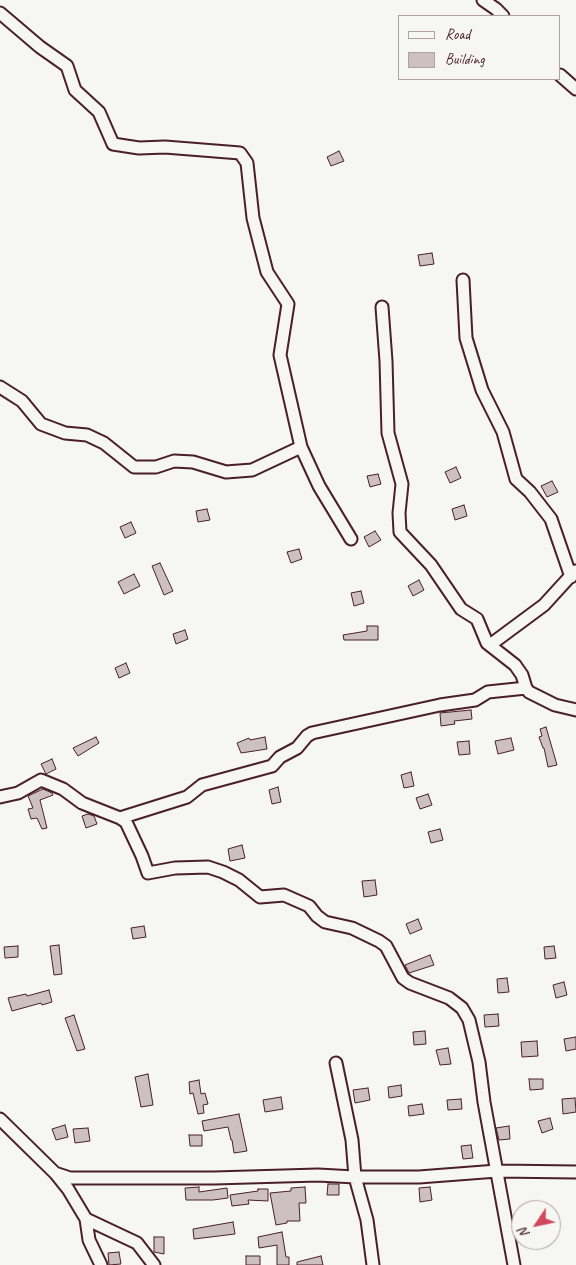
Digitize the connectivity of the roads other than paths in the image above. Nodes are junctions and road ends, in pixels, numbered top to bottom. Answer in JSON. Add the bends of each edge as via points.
{"nodes":[{"id":1,"x":483,"y":0,"type":"edge"},
{"id":2,"x":0,"y":13,"type":"edge"},
{"id":3,"x":503,"y":15,"type":"edge"},
{"id":4,"x":561,"y":76,"type":"edge"},
{"id":5,"x":576,"y":89,"type":"edge"},
{"id":6,"x":463,"y":280,"type":"dead end"},
{"id":7,"x":382,"y":307,"type":"dead end"},
{"id":8,"x":0,"y":386,"type":"edge"},
{"id":9,"x":300,"y":447,"type":"junction"},
{"id":10,"x":351,"y":539,"type":"dead end"},
{"id":11,"x":573,"y":573,"type":"edge"},
{"id":12,"x":490,"y":645,"type":"junction"},
{"id":13,"x":526,"y":688,"type":"junction"},
{"id":14,"x":576,"y":710,"type":"edge"},
{"id":15,"x":0,"y":797,"type":"edge"},
{"id":16,"x":120,"y":818,"type":"junction"},
{"id":17,"x":336,"y":1063,"type":"dead end"},
{"id":18,"x":0,"y":1119,"type":"edge"},
{"id":19,"x":497,"y":1171,"type":"junction"},
{"id":20,"x":576,"y":1172,"type":"edge"},
{"id":21,"x":55,"y":1173,"type":"junction"},
{"id":22,"x":356,"y":1177,"type":"junction"},
{"id":23,"x":86,"y":1219,"type":"junction"},
{"id":24,"x":101,"y":1265,"type":"edge"},
{"id":25,"x":154,"y":1265,"type":"edge"},
{"id":26,"x":373,"y":1265,"type":"edge"},
{"id":27,"x":514,"y":1265,"type":"edge"}],
"edges":[{"from":1,"to":3,"type":"street"},
{"from":2,"to":9,"type":"street","via":[[67,66],[75,90],[99,112],[113,144],[240,153],[247,163],[253,218],[266,272],[288,304],[280,355]]},
{"from":4,"to":5,"type":"street"},
{"from":6,"to":11,"type":"street","via":[[466,338],[482,390],[503,432],[516,479],[551,519]]},
{"from":7,"to":12,"type":"street","via":[[388,433],[402,484],[400,532],[431,565],[461,609],[477,619]]},
{"from":8,"to":9,"type":"street","via":[[22,401],[41,424],[65,433],[87,434],[104,443],[134,468],[156,467],[174,461],[193,462],[226,472],[252,470]]},
{"from":9,"to":10,"type":"street"},
{"from":11,"to":12,"type":"street","via":[[544,605]]},
{"from":12,"to":13,"type":"street","via":[[515,664]]},
{"from":13,"to":14,"type":"street","via":[[555,705]]},
{"from":13,"to":16,"type":"street","via":[[488,692],[475,700],[312,733],[272,766],[202,785],[187,797]]},
{"from":15,"to":16,"type":"street","via":[[41,780],[63,789],[82,803]]},
{"from":16,"to":19,"type":"street","via":[[126,822],[148,872],[208,867],[239,880],[260,897],[284,895],[309,906],[325,922],[352,928],[379,941],[386,946],[403,978],[449,998],[462,1008],[469,1020],[479,1062]]},
{"from":17,"to":22,"type":"street"},
{"from":18,"to":21,"type":"street"},
{"from":19,"to":20,"type":"street"},
{"from":19,"to":22,"type":"street"},
{"from":19,"to":27,"type":"street"},
{"from":21,"to":22,"type":"street","via":[[70,1178]]},
{"from":21,"to":23,"type":"street"},
{"from":22,"to":26,"type":"street","via":[[367,1220]]},
{"from":23,"to":24,"type":"street","via":[[89,1240]]},
{"from":23,"to":25,"type":"street","via":[[137,1243]]}]}
